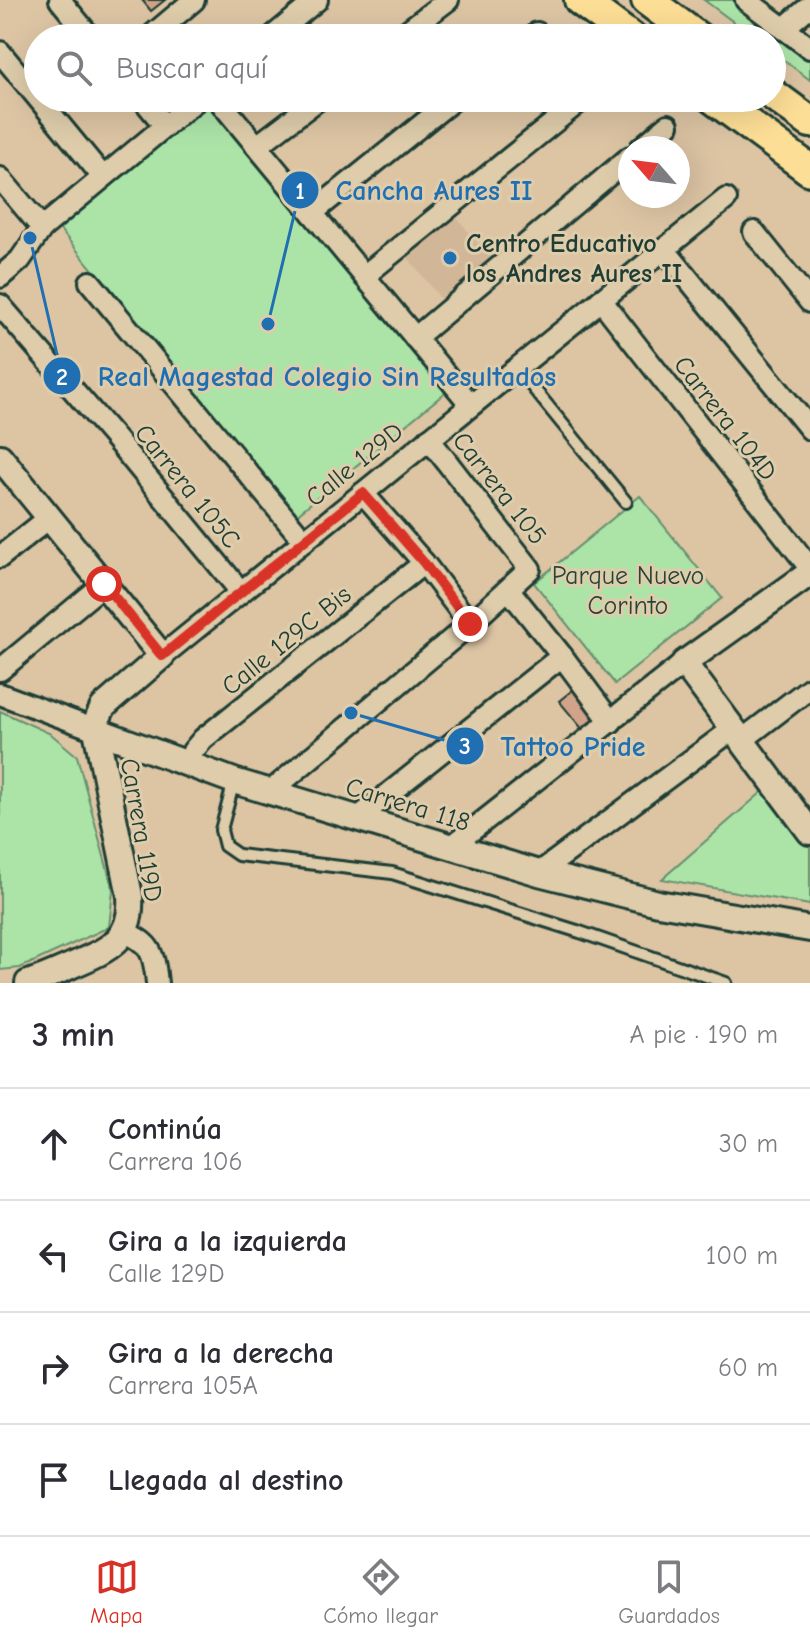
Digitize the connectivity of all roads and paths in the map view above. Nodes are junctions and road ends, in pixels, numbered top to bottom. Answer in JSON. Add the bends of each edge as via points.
{"nodes":[{"id":1,"x":194,"y":0,"type":"edge"},
{"id":2,"x":317,"y":0,"type":"edge"},
{"id":3,"x":448,"y":0,"type":"edge"},
{"id":4,"x":580,"y":0,"type":"edge"},
{"id":5,"x":647,"y":0,"type":"edge"},
{"id":6,"x":746,"y":0,"type":"edge"},
{"id":7,"x":66,"y":2,"type":"edge"},
{"id":8,"x":810,"y":6,"type":"edge"},
{"id":9,"x":81,"y":24,"type":"edge"},
{"id":10,"x":166,"y":24,"type":"edge"},
{"id":11,"x":288,"y":24,"type":"edge"},
{"id":12,"x":416,"y":24,"type":"edge"},
{"id":13,"x":612,"y":24,"type":"edge"},
{"id":14,"x":679,"y":24,"type":"edge"},
{"id":15,"x":777,"y":24,"type":"edge"},
{"id":16,"x":786,"y":26,"type":"edge"},
{"id":17,"x":786,"y":31,"type":"edge"},
{"id":18,"x":810,"y":48,"type":"edge"},
{"id":19,"x":0,"y":52,"type":"edge"},
{"id":20,"x":24,"y":81,"type":"edge"},
{"id":21,"x":786,"y":104,"type":"edge"},
{"id":22,"x":49,"y":112,"type":"edge"},
{"id":23,"x":154,"y":112,"type":"edge"},
{"id":24,"x":182,"y":112,"type":"edge"},
{"id":25,"x":229,"y":112,"type":"edge"},
{"id":26,"x":302,"y":112,"type":"edge"},
{"id":27,"x":438,"y":112,"type":"edge"},
{"id":28,"x":567,"y":112,"type":"edge"},
{"id":29,"x":732,"y":112,"type":"edge"},
{"id":30,"x":810,"y":122,"type":"edge"},
{"id":31,"x":668,"y":125,"type":"dead end"},
{"id":32,"x":165,"y":126,"type":"junction"},
{"id":33,"x":655,"y":136,"type":"edge"},
{"id":34,"x":257,"y":146,"type":"junction"},
{"id":35,"x":618,"y":167,"type":"edge"},
{"id":36,"x":810,"y":170,"type":"edge"},
{"id":37,"x":103,"y":177,"type":"junction"},
{"id":38,"x":0,"y":178,"type":"edge"},
{"id":39,"x":726,"y":199,"type":"dead end"},
{"id":40,"x":312,"y":213,"type":"junction"},
{"id":41,"x":42,"y":228,"type":"junction"},
{"id":42,"x":754,"y":232,"type":"dead end"},
{"id":43,"x":664,"y":249,"type":"junction"},
{"id":44,"x":364,"y":276,"type":"junction"},
{"id":45,"x":0,"y":277,"type":"edge"},
{"id":46,"x":90,"y":282,"type":"dead end"},
{"id":47,"x":601,"y":300,"type":"junction"},
{"id":48,"x":810,"y":302,"type":"edge"},
{"id":49,"x":0,"y":305,"type":"edge"},
{"id":50,"x":415,"y":338,"type":"junction"},
{"id":51,"x":517,"y":368,"type":"junction"},
{"id":52,"x":471,"y":405,"type":"junction"},
{"id":53,"x":810,"y":429,"type":"edge"},
{"id":54,"x":429,"y":439,"type":"junction"},
{"id":55,"x":0,"y":459,"type":"edge"},
{"id":56,"x":363,"y":493,"type":"junction"},
{"id":57,"x":626,"y":502,"type":"dead end"},
{"id":58,"x":49,"y":518,"type":"junction"},
{"id":59,"x":304,"y":541,"type":"junction"},
{"id":60,"x":0,"y":557,"type":"edge"},
{"id":61,"x":424,"y":563,"type":"junction"},
{"id":62,"x":810,"y":570,"type":"edge"},
{"id":63,"x":104,"y":584,"type":"junction"},
{"id":64,"x":509,"y":590,"type":"junction"},
{"id":65,"x":241,"y":592,"type":"junction"},
{"id":66,"x":470,"y":624,"type":"junction"},
{"id":67,"x":162,"y":656,"type":"junction"},
{"id":68,"x":562,"y":656,"type":"junction"},
{"id":69,"x":684,"y":663,"type":"junction"},
{"id":70,"x":0,"y":670,"type":"edge"},
{"id":71,"x":810,"y":689,"type":"edge"},
{"id":72,"x":0,"y":694,"type":"edge"},
{"id":73,"x":611,"y":722,"type":"junction"},
{"id":74,"x":97,"y":724,"type":"junction"},
{"id":75,"x":738,"y":735,"type":"junction"},
{"id":76,"x":189,"y":765,"type":"junction"},
{"id":77,"x":234,"y":781,"type":"junction"},
{"id":78,"x":270,"y":792,"type":"junction"},
{"id":79,"x":358,"y":818,"type":"junction"},
{"id":80,"x":810,"y":832,"type":"edge"},
{"id":81,"x":452,"y":846,"type":"junction"},
{"id":82,"x":539,"y":873,"type":"junction"},
{"id":83,"x":810,"y":929,"type":"edge"},
{"id":84,"x":123,"y":932,"type":"junction"},
{"id":85,"x":28,"y":983,"type":"edge"},
{"id":86,"x":157,"y":983,"type":"edge"},
{"id":87,"x":726,"y":983,"type":"edge"}],
"edges":[{"from":1,"to":10,"type":"street"},
{"from":2,"to":11,"type":"street"},
{"from":3,"to":12,"type":"street"},
{"from":4,"to":13,"type":"main road"},
{"from":5,"to":14,"type":"main road"},
{"from":6,"to":15,"type":"street"},
{"from":7,"to":9,"type":"street"},
{"from":8,"to":16,"type":"street"},
{"from":17,"to":18,"type":"street"},
{"from":19,"to":20,"type":"street"},
{"from":21,"to":30,"type":"main road"},
{"from":22,"to":37,"type":"street"},
{"from":23,"to":32,"type":"street"},
{"from":24,"to":32,"type":"street"},
{"from":25,"to":34,"type":"street"},
{"from":26,"to":34,"type":"street"},
{"from":27,"to":40,"type":"street"},
{"from":28,"to":44,"type":"street"},
{"from":29,"to":36,"type":"main road"},
{"from":31,"to":33,"type":"street"},
{"from":32,"to":37,"type":"street"},
{"from":34,"to":40,"type":"street"},
{"from":35,"to":50,"type":"street"},
{"from":37,"to":41,"type":"street"},
{"from":38,"to":41,"type":"street"},
{"from":39,"to":43,"type":"street","name":"Calle 129D"},
{"from":40,"to":44,"type":"street"},
{"from":41,"to":45,"type":"street","via":[[20,260]]},
{"from":42,"to":48,"type":"street"},
{"from":43,"to":47,"type":"street","name":"Calle 129D"},
{"from":43,"to":53,"type":"street"},
{"from":44,"to":50,"type":"street"},
{"from":46,"to":59,"type":"street"},
{"from":47,"to":51,"type":"street","name":"Calle 129D"},
{"from":47,"to":62,"type":"street","name":"Carrera 104D"},
{"from":49,"to":65,"type":"street","name":"Carrera 105C"},
{"from":50,"to":52,"type":"street"},
{"from":51,"to":52,"type":"street","name":"Calle 129D"},
{"from":51,"to":57,"type":"lane"},
{"from":52,"to":54,"type":"street","name":"Calle 129D"},
{"from":54,"to":56,"type":"street","name":"Calle 129D"},
{"from":54,"to":64,"type":"street","name":"Carrera 105","via":[[530,569]]},
{"from":55,"to":58,"type":"street"},
{"from":56,"to":59,"type":"street","name":"Calle 129D"},
{"from":56,"to":61,"type":"street"},
{"from":58,"to":60,"type":"street"},
{"from":58,"to":63,"type":"street"},
{"from":59,"to":65,"type":"street","name":"Calle 129D"},
{"from":61,"to":66,"type":"street"},
{"from":61,"to":76,"type":"street","name":"Calle 129C Bis","via":[[203,739]]},
{"from":62,"to":69,"type":"street"},
{"from":63,"to":67,"type":"street"},
{"from":63,"to":70,"type":"street"},
{"from":64,"to":66,"type":"street"},
{"from":64,"to":68,"type":"street"},
{"from":65,"to":67,"type":"street","name":"Calle 129D"},
{"from":66,"to":78,"type":"street"},
{"from":67,"to":74,"type":"street","name":"Calle 129D","via":[[103,707]]},
{"from":68,"to":73,"type":"street"},
{"from":68,"to":79,"type":"street"},
{"from":69,"to":73,"type":"street"},
{"from":69,"to":75,"type":"street"},
{"from":71,"to":75,"type":"street"},
{"from":72,"to":74,"type":"street","name":"Carrera 118"},
{"from":73,"to":81,"type":"street"},
{"from":74,"to":76,"type":"street","name":"Carrera 118"},
{"from":74,"to":84,"type":"street","name":"Carrera 119D","via":[[130,896]]},
{"from":75,"to":80,"type":"street"},
{"from":75,"to":82,"type":"street"},
{"from":76,"to":77,"type":"street","name":"Carrera 118"},
{"from":77,"to":78,"type":"street","name":"Carrera 118"},
{"from":77,"to":87,"type":"lane","via":[[221,830],[225,846],[238,855],[392,873]]},
{"from":78,"to":79,"type":"street","name":"Carrera 118"},
{"from":79,"to":81,"type":"street","name":"Carrera 118"},
{"from":81,"to":82,"type":"street","name":"Carrera 118"},
{"from":82,"to":83,"type":"street","name":"Carrera 118","via":[[658,903]]},
{"from":84,"to":85,"type":"street","via":[[104,952]]},
{"from":84,"to":86,"type":"street","name":"Carrera 119D","via":[[149,947]]}]}
